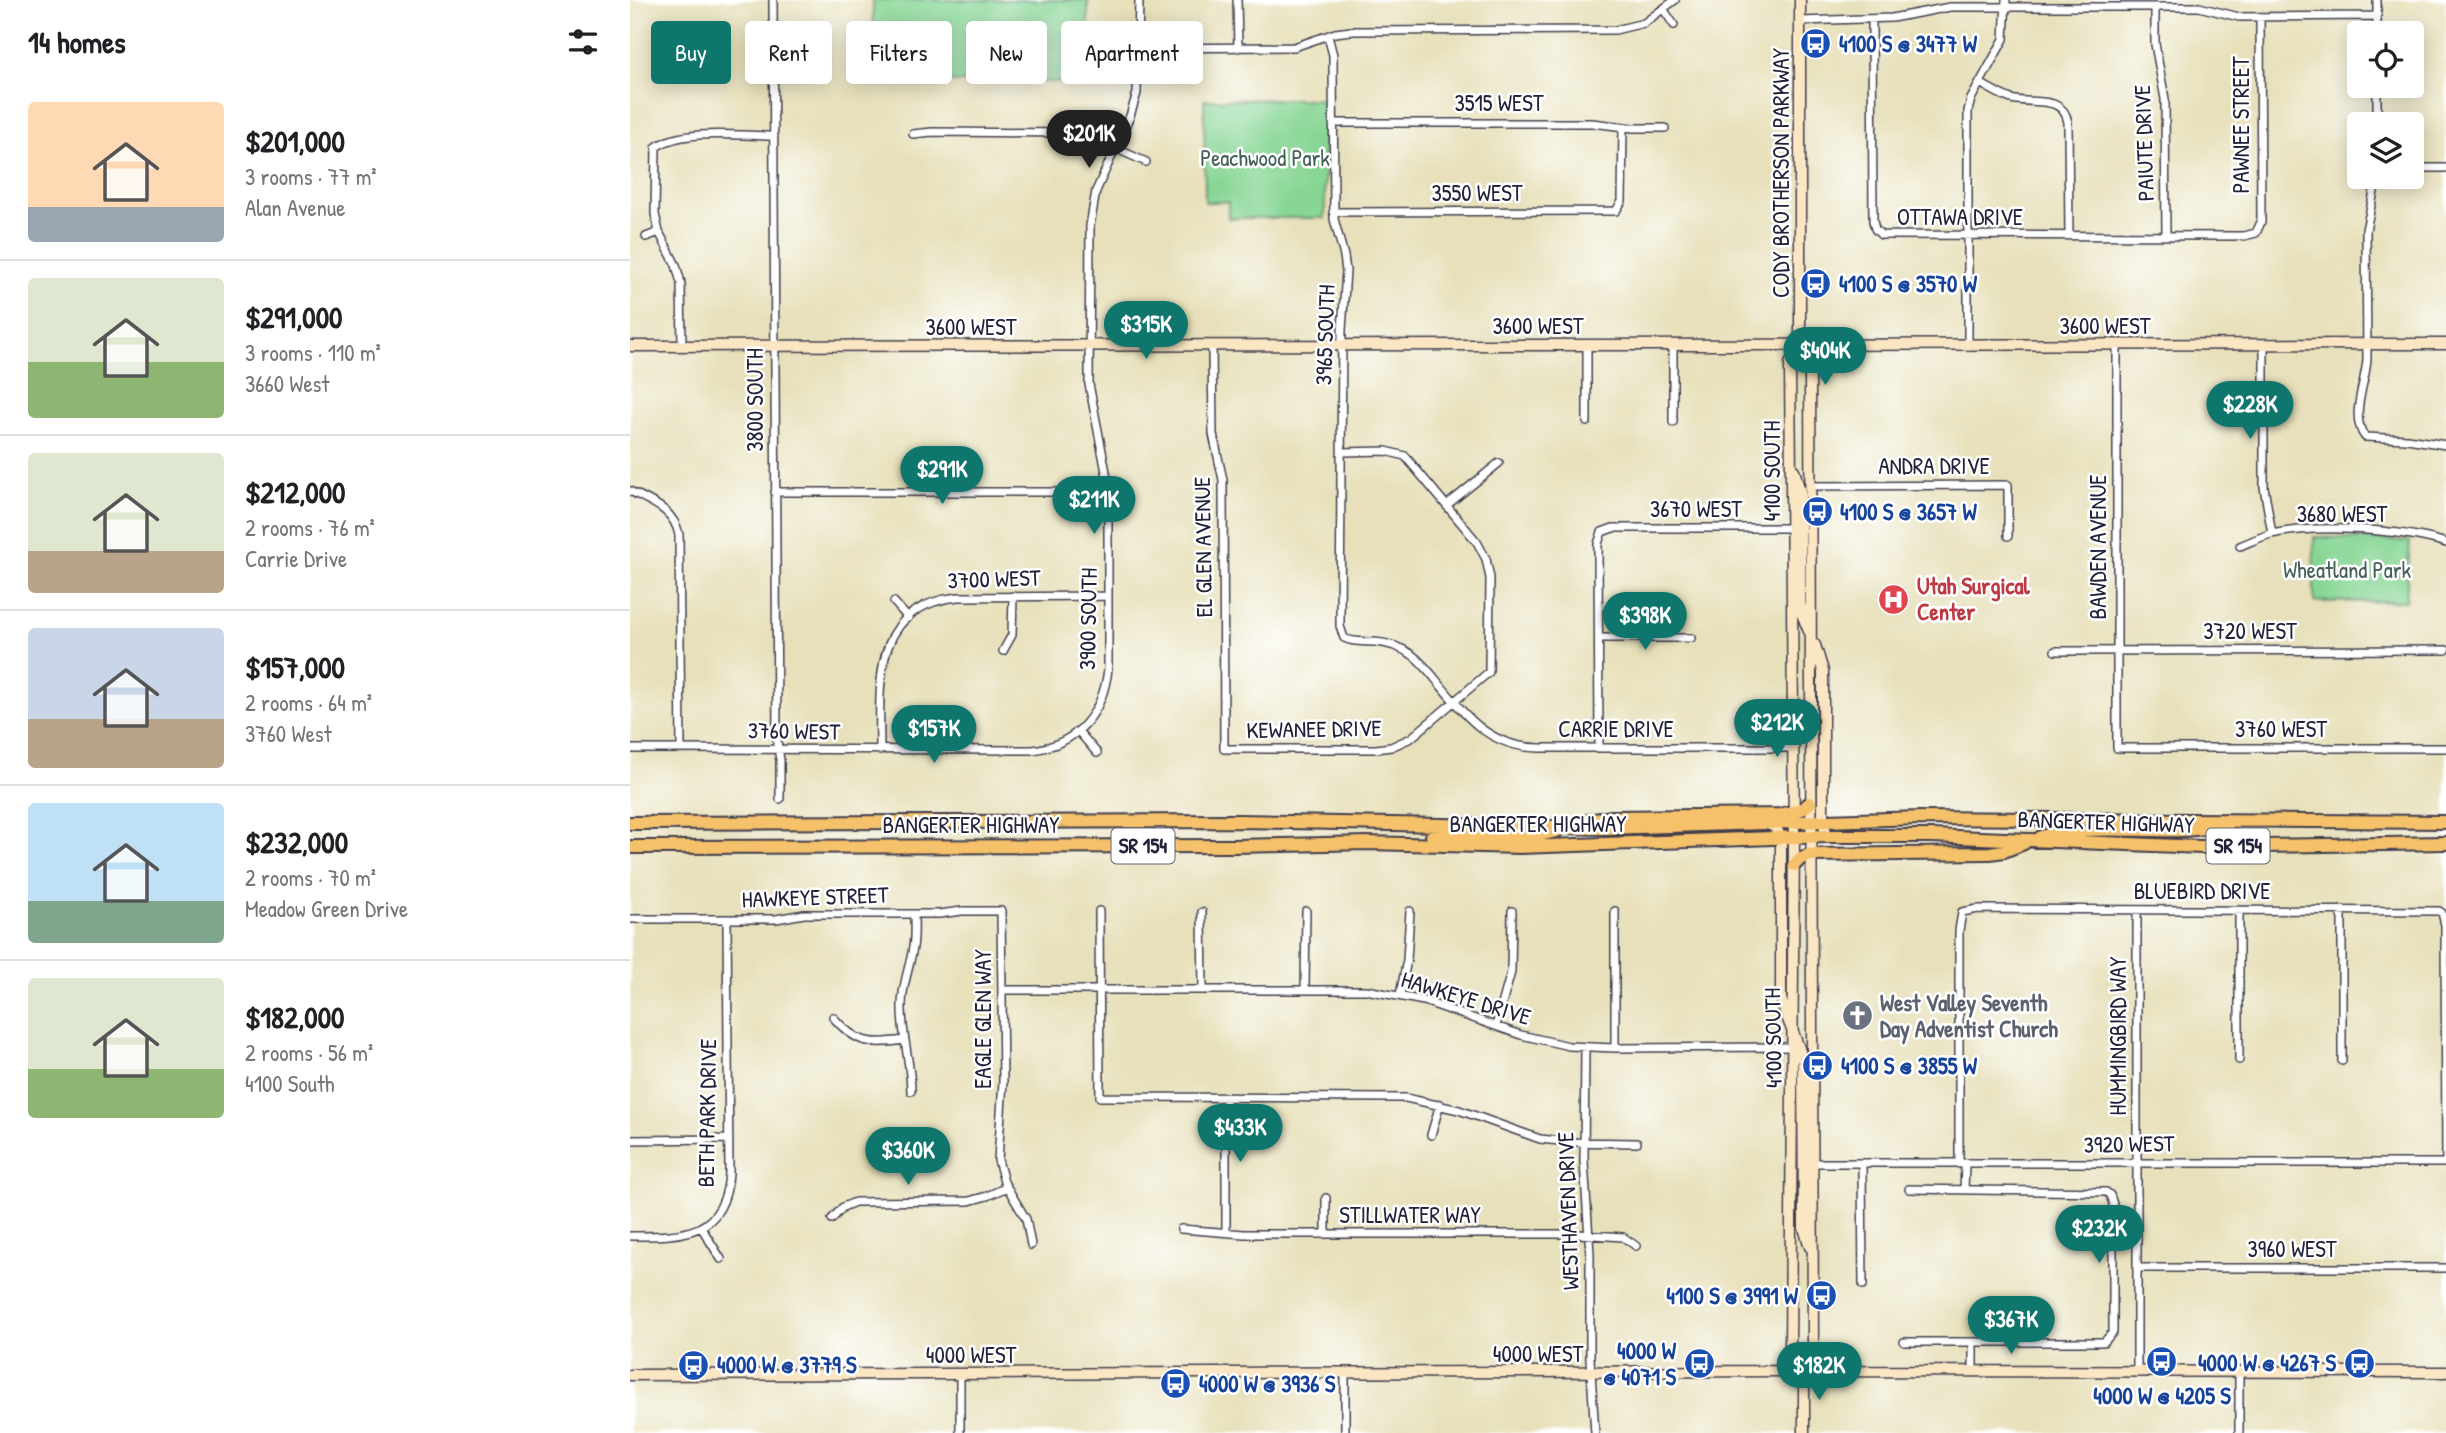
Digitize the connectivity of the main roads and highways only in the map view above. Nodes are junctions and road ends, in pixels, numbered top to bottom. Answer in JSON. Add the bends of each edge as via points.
{"nodes":[{"id":1,"x":1810,"y":803,"type":"road end"},
{"id":2,"x":1793,"y":817,"type":"junction"},
{"id":3,"x":2242,"y":820,"type":"junction"},
{"id":4,"x":2446,"y":822,"type":"edge"},
{"id":5,"x":630,"y":823,"type":"edge"},
{"id":6,"x":1563,"y":828,"type":"junction"},
{"id":7,"x":2030,"y":841,"type":"junction"},
{"id":8,"x":1367,"y":843,"type":"junction"},
{"id":9,"x":2446,"y":843,"type":"edge"},
{"id":10,"x":630,"y":847,"type":"edge"},
{"id":11,"x":1794,"y":865,"type":"road end"}],
"edges":[{"from":1,"to":2,"type":"highway"},
{"from":2,"to":3,"type":"highway","name":"BANGERTER HIGHWAY","number":"SR 154","via":[[1816,821]]},
{"from":2,"to":6,"type":"highway","name":"BANGERTER HIGHWAY","number":"SR 154","via":[[1765,823]]},
{"from":2,"to":6,"type":"highway","via":[[1612,817]]},
{"from":3,"to":4,"type":"highway","name":"BANGERTER HIGHWAY","number":"SR 154"},
{"from":3,"to":7,"type":"highway","via":[[2198,830],[2072,830]]},
{"from":5,"to":6,"type":"highway","name":"BANGERTER HIGHWAY","number":"SR 154","via":[[1238,821]]},
{"from":6,"to":8,"type":"highway","via":[[1540,837],[1384,835]]},
{"from":7,"to":8,"type":"highway","name":"BANGERTER HIGHWAY","number":"SR 154","via":[[1810,836],[1559,847]]},
{"from":7,"to":9,"type":"highway","name":"BANGERTER HIGHWAY","number":"SR 154","via":[[2202,847]]},
{"from":7,"to":11,"type":"highway","via":[[1990,853],[1810,855]]},
{"from":8,"to":10,"type":"highway","name":"BANGERTER HIGHWAY","number":"SR 154"}]}
